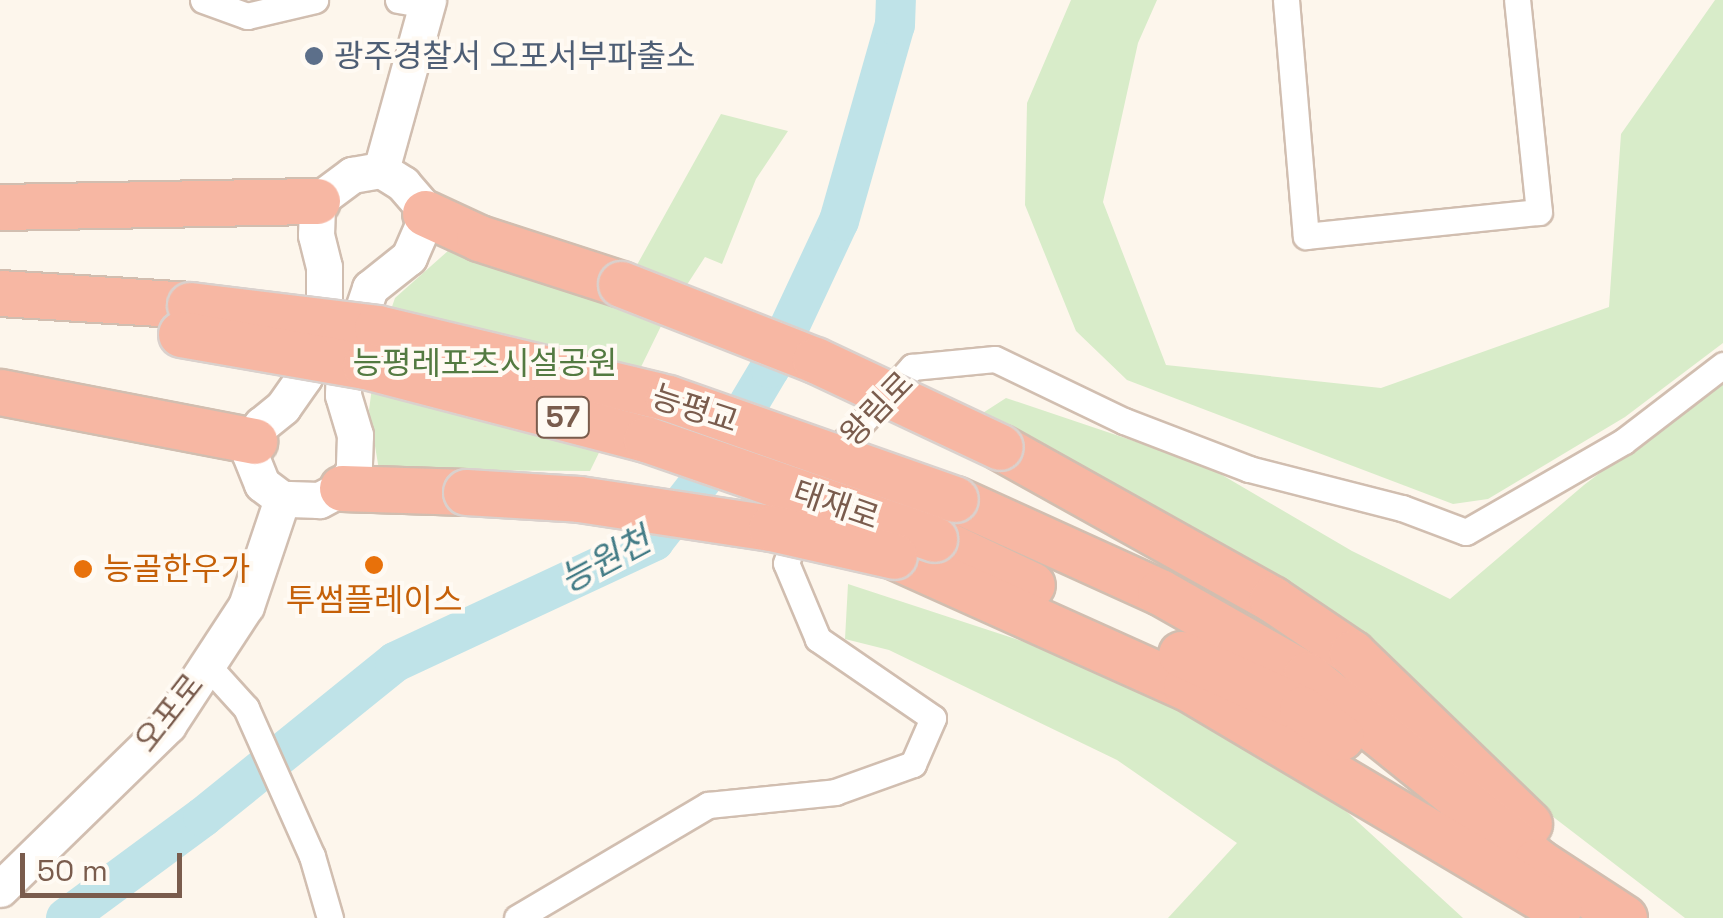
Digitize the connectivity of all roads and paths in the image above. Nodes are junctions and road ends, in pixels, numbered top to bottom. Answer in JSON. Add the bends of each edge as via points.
{"nodes":[{"id":1,"x":203,"y":0,"type":"edge"},
{"id":2,"x":315,"y":0,"type":"edge"},
{"id":3,"x":1286,"y":0,"type":"edge"},
{"id":4,"x":1517,"y":0,"type":"edge"},
{"id":5,"x":418,"y":2,"type":"edge"},
{"id":6,"x":381,"y":170,"type":"junction"},
{"id":7,"x":318,"y":201,"type":"junction"},
{"id":8,"x":0,"y":207,"type":"edge"},
{"id":9,"x":425,"y":213,"type":"junction"},
{"id":10,"x":0,"y":293,"type":"edge"},
{"id":11,"x":186,"y":320,"type":"junction"},
{"id":12,"x":0,"y":323,"type":"edge"},
{"id":13,"x":1723,"y":364,"type":"edge"},
{"id":14,"x":0,"y":392,"type":"edge"},
{"id":15,"x":254,"y":440,"type":"junction"},
{"id":16,"x":342,"y":488,"type":"junction"},
{"id":17,"x":282,"y":499,"type":"junction"},
{"id":18,"x":914,"y":548,"type":"junction"},
{"id":19,"x":208,"y":665,"type":"junction"},
{"id":20,"x":0,"y":889,"type":"edge"},
{"id":21,"x":1598,"y":915,"type":"edge"},
{"id":22,"x":330,"y":918,"type":"edge"},
{"id":23,"x":516,"y":918,"type":"edge"}],
"edges":[{"from":1,"to":2,"type":"street","via":[[246,16]]},
{"from":3,"to":4,"type":"street","via":[[1306,236],[1539,212]]},
{"from":5,"to":6,"type":"main road"},
{"from":6,"to":7,"type":"main road","via":[[352,175]]},
{"from":6,"to":9,"type":"main road","via":[[403,184]]},
{"from":7,"to":8,"type":"highway"},
{"from":7,"to":15,"type":"main road","via":[[324,300],[304,377]]},
{"from":9,"to":16,"type":"main road","via":[[409,257],[370,288],[344,364],[343,395],[356,435],[354,470]]},
{"from":9,"to":21,"type":"highway","bridge":true,"via":[[815,360],[1000,448],[1272,599],[1352,653]]},
{"from":10,"to":11,"type":"highway","name":"태재로","number":"57"},
{"from":11,"to":12,"type":"highway","name":"태재로","number":"57"},
{"from":11,"to":18,"type":"highway","name":"태재로","number":"57","bridge":true,"via":[[646,438]]},
{"from":11,"to":21,"type":"highway","name":"능평교","number":"57","bridge":true,"via":[[378,328],[668,398],[956,500],[1160,592],[1306,676]]},
{"from":13,"to":23,"type":"street","name":"왕림로","via":[[1624,440],[1466,532],[1402,508],[1249,469],[995,359],[912,367],[821,468],[786,563],[818,638],[933,718],[913,764],[835,792],[708,806]]},
{"from":14,"to":15,"type":"highway"},
{"from":15,"to":17,"type":"main road","via":[[249,452],[262,484]]},
{"from":16,"to":17,"type":"main road","via":[[319,500]]},
{"from":16,"to":18,"type":"highway","bridge":true,"via":[[579,499]]},
{"from":17,"to":19,"type":"main road","name":"오포로","via":[[246,606]]},
{"from":18,"to":21,"type":"highway","via":[[1186,687]]},
{"from":19,"to":20,"type":"main road","name":"오포로","via":[[168,725]]},
{"from":19,"to":22,"type":"street","via":[[246,708],[312,856]]}]}
